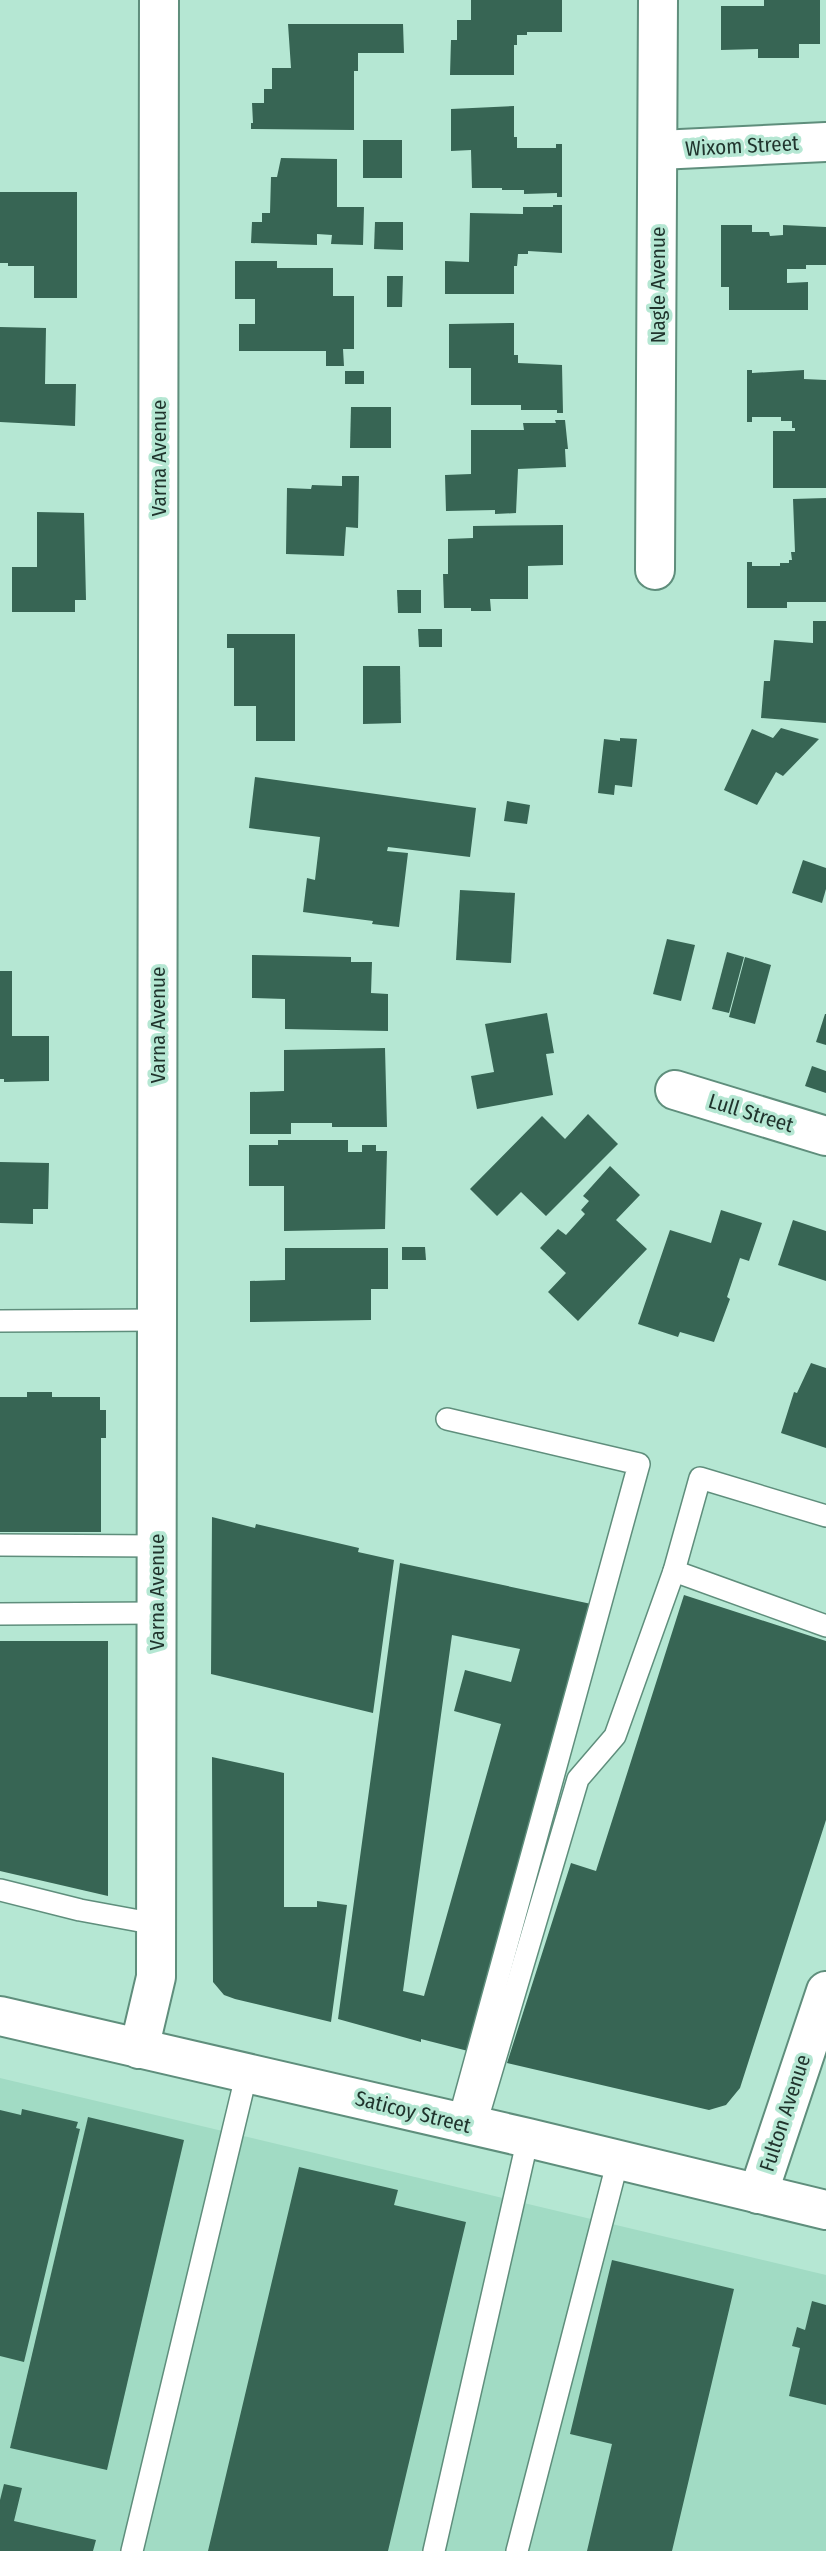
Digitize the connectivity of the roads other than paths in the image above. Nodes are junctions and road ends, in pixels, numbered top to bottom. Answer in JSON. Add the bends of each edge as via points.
{"nodes":[{"id":1,"x":159,"y":0,"type":"edge"},
{"id":2,"x":658,"y":0,"type":"edge"},
{"id":3,"x":826,"y":142,"type":"edge"},
{"id":4,"x":659,"y":150,"type":"junction"},
{"id":5,"x":655,"y":570,"type":"dead end"},
{"id":6,"x":675,"y":1090,"type":"dead end"},
{"id":7,"x":826,"y":1136,"type":"edge"},
{"id":8,"x":158,"y":1320,"type":"junction"},
{"id":9,"x":0,"y":1321,"type":"edge"},
{"id":10,"x":447,"y":1419,"type":"dead end"},
{"id":11,"x":826,"y":1516,"type":"edge"},
{"id":12,"x":0,"y":1545,"type":"edge"},
{"id":13,"x":157,"y":1546,"type":"junction"},
{"id":14,"x":674,"y":1571,"type":"junction"},
{"id":15,"x":157,"y":1613,"type":"junction"},
{"id":16,"x":0,"y":1614,"type":"edge"},
{"id":17,"x":826,"y":1626,"type":"edge"},
{"id":18,"x":0,"y":1890,"type":"edge"},
{"id":19,"x":156,"y":1924,"type":"junction"},
{"id":20,"x":826,"y":1991,"type":"edge"},
{"id":21,"x":0,"y":2016,"type":"edge"},
{"id":22,"x":139,"y":2049,"type":"junction"},
{"id":23,"x":247,"y":2072,"type":"junction"},
{"id":24,"x":466,"y":2125,"type":"junction"},
{"id":25,"x":528,"y":2138,"type":"junction"},
{"id":26,"x":618,"y":2160,"type":"junction"},
{"id":27,"x":758,"y":2194,"type":"junction"},
{"id":28,"x":826,"y":2210,"type":"edge"},
{"id":29,"x":132,"y":2551,"type":"edge"},
{"id":30,"x":434,"y":2551,"type":"edge"},
{"id":31,"x":517,"y":2551,"type":"edge"}],
"edges":[{"from":1,"to":8,"type":"street","name":"Varna Avenue"},
{"from":2,"to":4,"type":"street","name":"Nagle Avenue"},
{"from":3,"to":4,"type":"street","name":"Wixom Street"},
{"from":4,"to":5,"type":"street","name":"Nagle Avenue"},
{"from":6,"to":7,"type":"street","name":"Lull Street"},
{"from":8,"to":9,"type":"lane"},
{"from":8,"to":13,"type":"street","name":"Varna Avenue"},
{"from":10,"to":24,"type":"lane","via":[[639,1464]]},
{"from":11,"to":14,"type":"lane","via":[[700,1478]]},
{"from":12,"to":13,"type":"lane"},
{"from":13,"to":15,"type":"street","name":"Varna Avenue"},
{"from":14,"to":17,"type":"lane"},
{"from":14,"to":24,"type":"lane","via":[[615,1736],[578,1779]]},
{"from":15,"to":16,"type":"lane"},
{"from":15,"to":19,"type":"street","name":"Varna Avenue"},
{"from":18,"to":19,"type":"lane"},
{"from":19,"to":22,"type":"street","name":"Varna Avenue","via":[[156,1977]]},
{"from":20,"to":27,"type":"street","name":"Fulton Avenue"},
{"from":21,"to":22,"type":"street","name":"Saticoy Street"},
{"from":22,"to":23,"type":"street","name":"Saticoy Street"},
{"from":23,"to":24,"type":"street","name":"Saticoy Street"},
{"from":23,"to":29,"type":"lane"},
{"from":24,"to":25,"type":"street","name":"Saticoy Street"},
{"from":25,"to":26,"type":"street","name":"Saticoy Street"},
{"from":25,"to":30,"type":"lane"},
{"from":26,"to":27,"type":"street","name":"Saticoy Street"},
{"from":26,"to":31,"type":"lane"},
{"from":27,"to":28,"type":"street","name":"Saticoy Street"}]}
